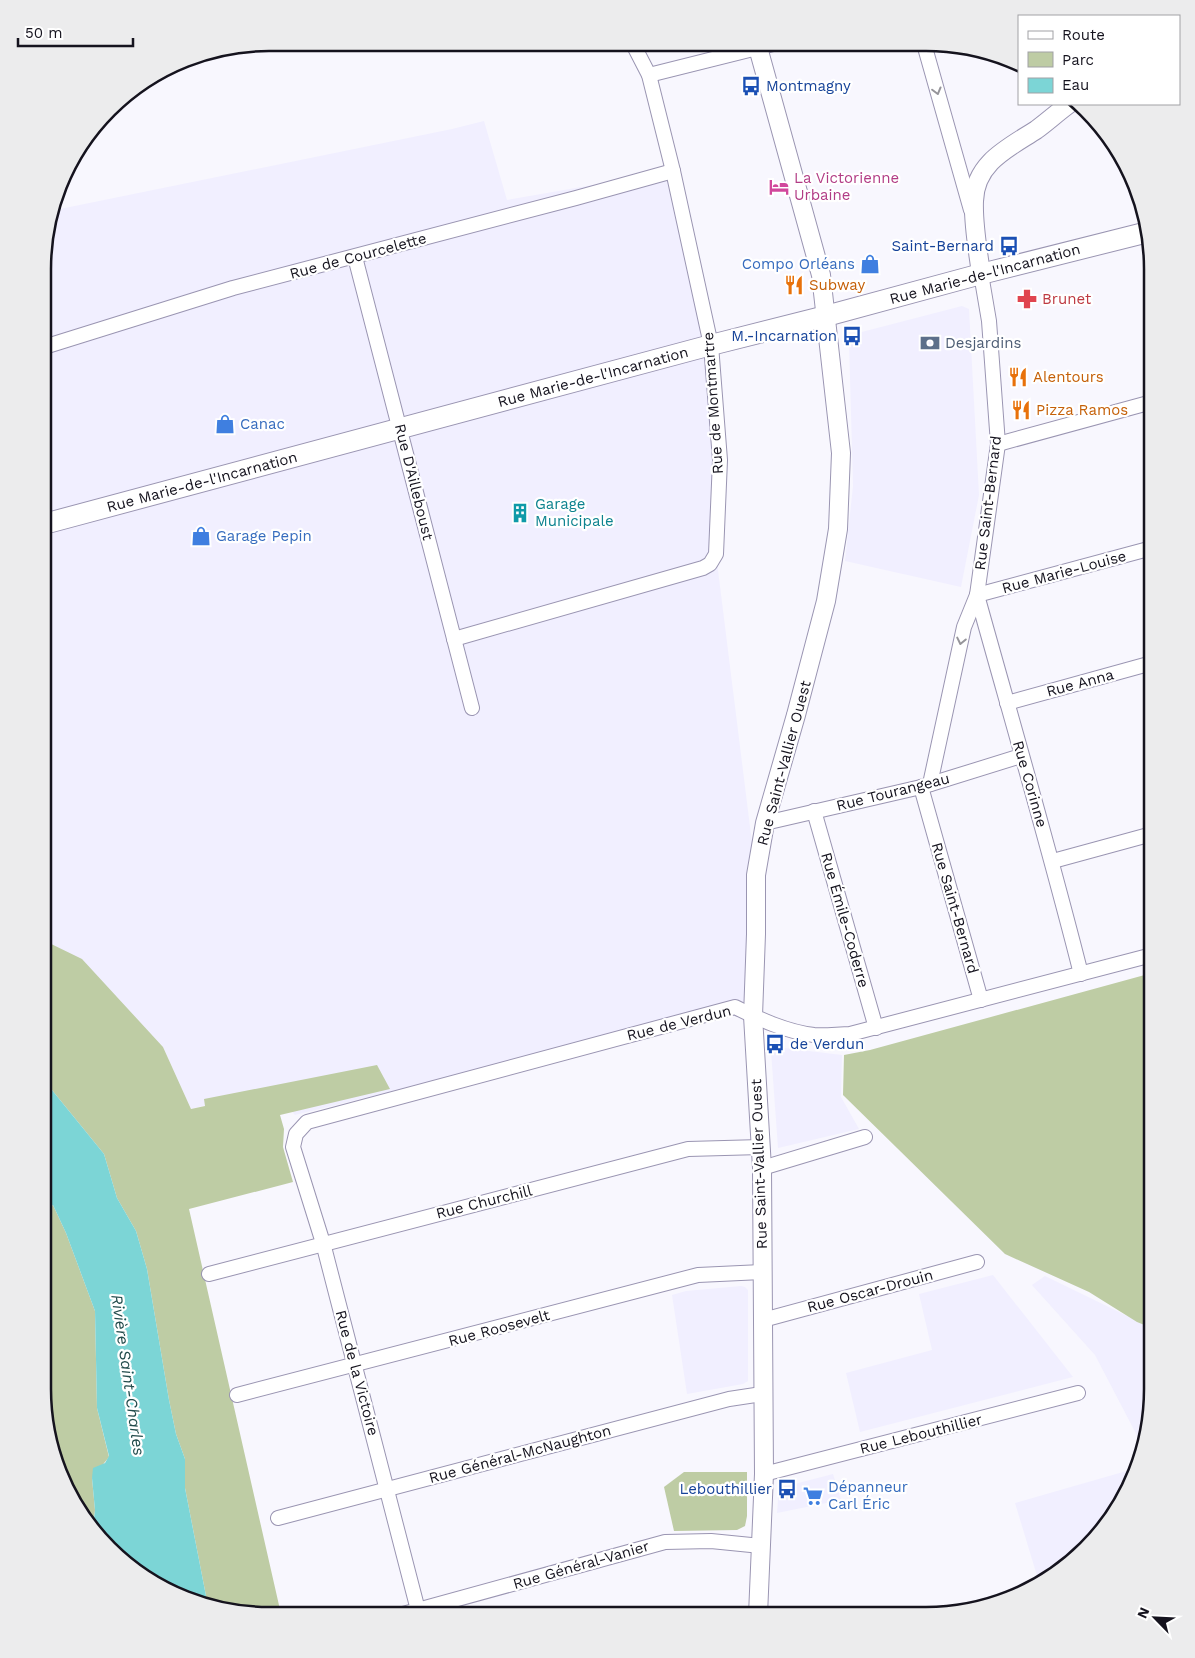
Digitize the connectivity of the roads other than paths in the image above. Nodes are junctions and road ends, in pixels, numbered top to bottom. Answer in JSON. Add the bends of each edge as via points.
{"nodes":[{"id":1,"x":637,"y":51,"type":"edge"},
{"id":2,"x":740,"y":51,"type":"edge"},
{"id":3,"x":764,"y":51,"type":"edge"},
{"id":4,"x":926,"y":51,"type":"edge"},
{"id":5,"x":649,"y":75,"type":"junction"},
{"id":6,"x":1068,"y":105,"type":"edge"},
{"id":7,"x":674,"y":171,"type":"junction"},
{"id":8,"x":976,"y":228,"type":"junction"},
{"id":9,"x":1141,"y":234,"type":"edge"},
{"id":10,"x":355,"y":257,"type":"junction"},
{"id":11,"x":981,"y":274,"type":"junction"},
{"id":12,"x":826,"y":316,"type":"junction"},
{"id":13,"x":51,"y":345,"type":"edge"},
{"id":14,"x":712,"y":345,"type":"junction"},
{"id":15,"x":1144,"y":404,"type":"edge"},
{"id":16,"x":400,"y":428,"type":"junction"},
{"id":17,"x":998,"y":444,"type":"junction"},
{"id":18,"x":51,"y":522,"type":"edge"},
{"id":19,"x":1144,"y":550,"type":"edge"},
{"id":20,"x":977,"y":595,"type":"junction"},
{"id":21,"x":454,"y":639,"type":"junction"},
{"id":22,"x":1144,"y":665,"type":"edge"},
{"id":23,"x":1007,"y":703,"type":"junction"},
{"id":24,"x":472,"y":708,"type":"dead end"},
{"id":25,"x":1021,"y":756,"type":"junction"},
{"id":26,"x":926,"y":785,"type":"junction"},
{"id":27,"x":814,"y":811,"type":"junction"},
{"id":28,"x":765,"y":823,"type":"junction"},
{"id":29,"x":1144,"y":836,"type":"edge"},
{"id":30,"x":1052,"y":861,"type":"junction"},
{"id":31,"x":1144,"y":956,"type":"edge"},
{"id":32,"x":1082,"y":974,"type":"junction"},
{"id":33,"x":981,"y":1000,"type":"junction"},
{"id":34,"x":753,"y":1016,"type":"junction"},
{"id":35,"x":876,"y":1028,"type":"junction"},
{"id":36,"x":296,"y":1134,"type":"joint"},
{"id":37,"x":865,"y":1137,"type":"dead end"},
{"id":38,"x":762,"y":1147,"type":"junction"},
{"id":39,"x":762,"y":1168,"type":"junction"},
{"id":40,"x":323,"y":1243,"type":"junction"},
{"id":41,"x":977,"y":1262,"type":"dead end"},
{"id":42,"x":762,"y":1272,"type":"junction"},
{"id":43,"x":209,"y":1274,"type":"dead end"},
{"id":44,"x":763,"y":1320,"type":"junction"},
{"id":45,"x":354,"y":1366,"type":"junction"},
{"id":46,"x":1078,"y":1393,"type":"dead end"},
{"id":47,"x":762,"y":1394,"type":"junction"},
{"id":48,"x":237,"y":1396,"type":"dead end"},
{"id":49,"x":764,"y":1474,"type":"junction"},
{"id":50,"x":387,"y":1489,"type":"junction"},
{"id":51,"x":278,"y":1518,"type":"dead end"},
{"id":52,"x":761,"y":1546,"type":"junction"},
{"id":53,"x":418,"y":1607,"type":"edge"},
{"id":54,"x":437,"y":1607,"type":"edge"},
{"id":55,"x":758,"y":1607,"type":"edge"}],
"edges":[{"from":1,"to":5,"type":"street","name":"Rue de Montmartre"},
{"from":2,"to":5,"type":"street"},
{"from":3,"to":12,"type":"street","name":"Rue Saint-Vallier Ouest","via":[[820,275]]},
{"from":4,"to":8,"type":"street","name":"Rue Saint-Bernard","one_way":true},
{"from":5,"to":7,"type":"street","name":"Rue de Montmartre"},
{"from":6,"to":8,"type":"street","via":[[989,162],[978,181],[974,201]]},
{"from":7,"to":10,"type":"street","name":"Rue de Courcelette"},
{"from":7,"to":14,"type":"street","name":"Rue de Montmartre"},
{"from":8,"to":11,"type":"street","name":"Rue Saint-Bernard"},
{"from":9,"to":11,"type":"main road","name":"Rue Marie-de-l'Incarnation"},
{"from":10,"to":13,"type":"street","name":"Rue de Courcelette","via":[[232,288]]},
{"from":10,"to":16,"type":"street","name":"Rue D'Ailleboust"},
{"from":11,"to":12,"type":"main road","name":"Rue Marie-de-l'Incarnation"},
{"from":11,"to":17,"type":"street","name":"Rue Saint-Bernard","via":[[989,321]]},
{"from":12,"to":14,"type":"main road","name":"Rue Marie-de-l'Incarnation"},
{"from":12,"to":28,"type":"street","name":"Rue Saint-Vallier Ouest","via":[[841,453],[838,528],[821,621]]},
{"from":14,"to":16,"type":"main road","name":"Rue Marie-de-l'Incarnation"},
{"from":14,"to":21,"type":"street","name":"Rue de Montmartre","via":[[720,460],[716,554],[710,564]]},
{"from":15,"to":17,"type":"street"},
{"from":16,"to":18,"type":"main road","name":"Rue Marie-de-l'Incarnation"},
{"from":16,"to":21,"type":"street","name":"Rue D'Ailleboust"},
{"from":17,"to":20,"type":"street","name":"Rue Saint-Bernard"},
{"from":19,"to":20,"type":"street","name":"Rue Marie-Louise"},
{"from":20,"to":23,"type":"street","name":"Rue Corinne"},
{"from":20,"to":26,"type":"street","name":"Rue Saint-Bernard","one_way":true,"via":[[964,627]]},
{"from":21,"to":24,"type":"street","name":"Rue D'Ailleboust"},
{"from":22,"to":23,"type":"street","name":"Rue Anna"},
{"from":23,"to":25,"type":"street","name":"Rue Corinne"},
{"from":25,"to":26,"type":"street","name":"Rue Tourangeau"},
{"from":25,"to":30,"type":"street","name":"Rue Corinne"},
{"from":26,"to":27,"type":"street","name":"Rue Tourangeau"},
{"from":26,"to":33,"type":"street","name":"Rue Saint-Bernard"},
{"from":27,"to":28,"type":"street","name":"Rue Tourangeau"},
{"from":27,"to":35,"type":"street","name":"Rue Émile-Coderre"},
{"from":28,"to":34,"type":"street","name":"Rue Saint-Vallier Ouest","via":[[756,875]]},
{"from":29,"to":30,"type":"street"},
{"from":30,"to":32,"type":"street","name":"Rue Corinne"},
{"from":31,"to":32,"type":"street","name":"Rue de Verdun"},
{"from":32,"to":33,"type":"street","name":"Rue de Verdun"},
{"from":33,"to":35,"type":"street","name":"Rue de Verdun"},
{"from":34,"to":35,"type":"street","name":"Rue de Verdun","via":[[815,1035],[850,1034]]},
{"from":34,"to":36,"type":"street","name":"Rue de Verdun","via":[[735,1007],[307,1122]]},
{"from":34,"to":38,"type":"street","name":"Rue Saint-Vallier Ouest"},
{"from":36,"to":40,"type":"street","name":"Rue de la Victoire","via":[[293,1147]]},
{"from":37,"to":39,"type":"street"},
{"from":38,"to":39,"type":"street","name":"Rue Saint-Vallier Ouest"},
{"from":38,"to":40,"type":"street","name":"Rue Churchill","via":[[688,1149]]},
{"from":39,"to":42,"type":"street","name":"Rue Saint-Vallier Ouest"},
{"from":40,"to":43,"type":"street","name":"Rue Churchill"},
{"from":40,"to":45,"type":"street","name":"Rue de la Victoire"},
{"from":41,"to":44,"type":"street","name":"Rue Oscar-Drouin"},
{"from":42,"to":44,"type":"street","name":"Rue Saint-Vallier Ouest"},
{"from":42,"to":45,"type":"street","name":"Rue Roosevelt","via":[[698,1275]]},
{"from":44,"to":47,"type":"street","name":"Rue Saint-Vallier Ouest"},
{"from":45,"to":48,"type":"street","name":"Rue Roosevelt"},
{"from":45,"to":50,"type":"street","name":"Rue de la Victoire"},
{"from":46,"to":49,"type":"street","name":"Rue Lebouthillier"},
{"from":47,"to":49,"type":"street","name":"Rue Saint-Vallier Ouest"},
{"from":47,"to":50,"type":"street","name":"Rue Général-McNaughton","via":[[729,1399]]},
{"from":49,"to":52,"type":"street","name":"Rue Saint-Vallier Ouest"},
{"from":50,"to":51,"type":"street","name":"Rue Général-McNaughton"},
{"from":50,"to":53,"type":"street","name":"Rue de la Victoire"},
{"from":52,"to":54,"type":"street","name":"Rue Général-Vanier","via":[[711,1541],[665,1542]]},
{"from":52,"to":55,"type":"street","name":"Rue Saint-Vallier Ouest"}]}
